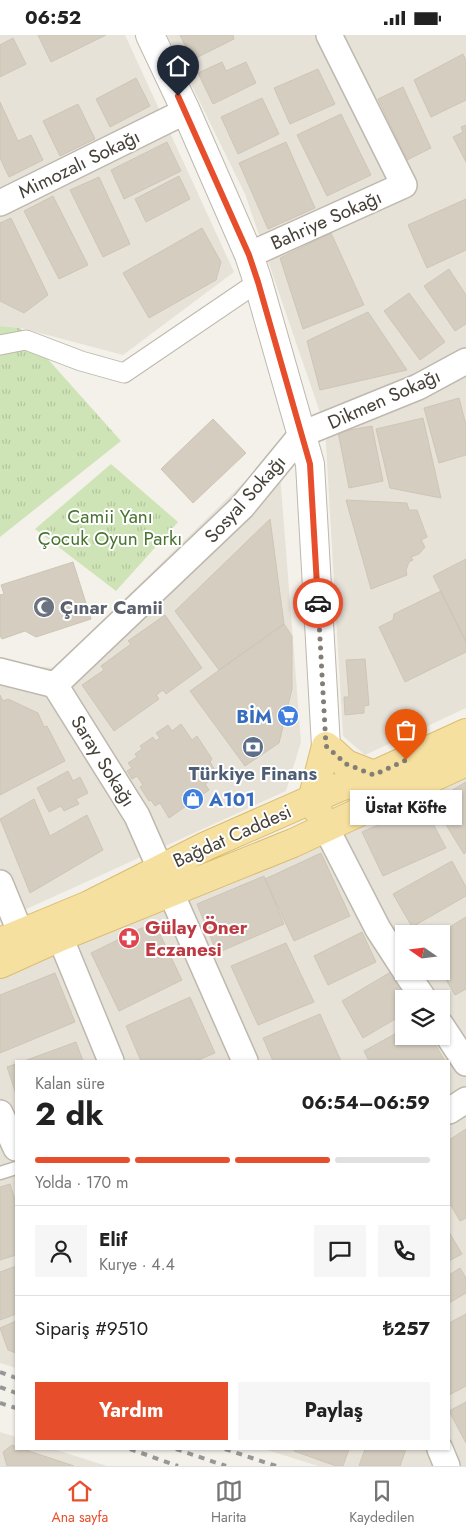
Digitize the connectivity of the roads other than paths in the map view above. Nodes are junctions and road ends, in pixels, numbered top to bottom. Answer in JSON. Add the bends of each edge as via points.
{"nodes":[{"id":1,"x":150,"y":35,"type":"edge"},
{"id":2,"x":329,"y":35,"type":"edge"},
{"id":3,"x":186,"y":111,"type":"junction"},
{"id":4,"x":0,"y":203,"type":"edge"},
{"id":5,"x":249,"y":255,"type":"junction"},
{"id":6,"x":258,"y":282,"type":"junction"},
{"id":7,"x":0,"y":345,"type":"edge"},
{"id":8,"x":466,"y":361,"type":"edge"},
{"id":9,"x":302,"y":435,"type":"junction"},
{"id":10,"x":0,"y":671,"type":"edge"},
{"id":11,"x":55,"y":685,"type":"junction"},
{"id":12,"x":466,"y":733,"type":"edge"},
{"id":13,"x":326,"y":746,"type":"junction"},
{"id":14,"x":466,"y":763,"type":"edge"},
{"id":15,"x":374,"y":775,"type":"junction"},
{"id":16,"x":312,"y":800,"type":"junction"},
{"id":17,"x":326,"y":828,"type":"junction"},
{"id":18,"x":164,"y":880,"type":"junction"},
{"id":19,"x":0,"y":883,"type":"edge"},
{"id":20,"x":60,"y":937,"type":"junction"},
{"id":21,"x":11,"y":938,"type":"edge"},
{"id":22,"x":395,"y":955,"type":"edge"},
{"id":23,"x":0,"y":964,"type":"edge"},
{"id":24,"x":450,"y":1039,"type":"edge"},
{"id":25,"x":111,"y":1060,"type":"edge"},
{"id":26,"x":245,"y":1060,"type":"edge"},
{"id":27,"x":466,"y":1063,"type":"edge"},
{"id":28,"x":466,"y":1100,"type":"edge"},
{"id":29,"x":450,"y":1110,"type":"edge"},
{"id":30,"x":0,"y":1113,"type":"edge"},
{"id":31,"x":15,"y":1146,"type":"edge"},
{"id":32,"x":15,"y":1168,"type":"edge"},
{"id":33,"x":0,"y":1173,"type":"edge"},
{"id":34,"x":440,"y":1450,"type":"edge"},
{"id":35,"x":447,"y":1466,"type":"edge"}],
"edges":[{"from":1,"to":3,"type":"street"},
{"from":2,"to":5,"type":"street","name":"Bahriye Sokağı","via":[[404,185]]},
{"from":3,"to":4,"type":"street","name":"Mimozalı Sokağı"},
{"from":3,"to":5,"type":"street"},
{"from":5,"to":6,"type":"street"},
{"from":6,"to":7,"type":"street","via":[[124,373],[26,340]]},
{"from":6,"to":9,"type":"street"},
{"from":8,"to":9,"type":"street","name":"Dikmen Sokağı","via":[[418,387]]},
{"from":9,"to":11,"type":"street","name":"Sosyal Sokağı","via":[[242,507]]},
{"from":9,"to":13,"type":"street","via":[[310,464]]},
{"from":10,"to":11,"type":"street"},
{"from":11,"to":18,"type":"street","name":"Saray Sokağı","via":[[137,815]]},
{"from":12,"to":15,"type":"main road","name":"Bağdat Caddesi"},
{"from":13,"to":15,"type":"main road","via":[[346,764]]},
{"from":13,"to":16,"type":"main road"},
{"from":14,"to":17,"type":"main road","name":"Bağdat Caddesi"},
{"from":15,"to":16,"type":"main road","name":"Bağdat Caddesi"},
{"from":16,"to":17,"type":"main road"},
{"from":16,"to":18,"type":"main road","name":"Bağdat Caddesi","via":[[206,846]]},
{"from":17,"to":18,"type":"main road","name":"Bağdat Caddesi","via":[[293,843]]},
{"from":17,"to":22,"type":"street","via":[[378,929]]},
{"from":18,"to":20,"type":"main road","name":"Bağdat Caddesi"},
{"from":18,"to":21,"type":"main road","name":"Bağdat Caddesi","via":[[89,905]]},
{"from":18,"to":26,"type":"street","name":"Saray Sokağı"},
{"from":19,"to":21,"type":"street"},
{"from":20,"to":23,"type":"main road","name":"Bağdat Caddesi"},
{"from":20,"to":25,"type":"street"},
{"from":24,"to":27,"type":"street"},
{"from":28,"to":29,"type":"street"},
{"from":30,"to":31,"type":"street"},
{"from":32,"to":33,"type":"lane"},
{"from":34,"to":35,"type":"street"}]}
